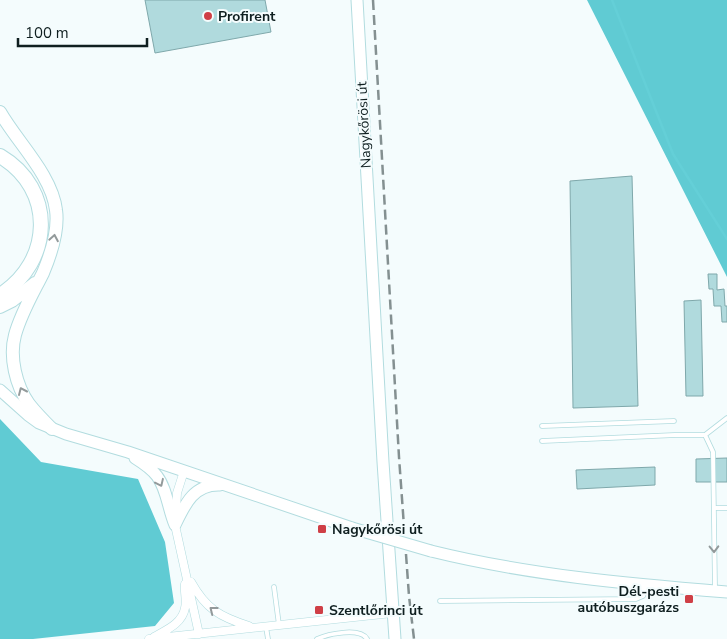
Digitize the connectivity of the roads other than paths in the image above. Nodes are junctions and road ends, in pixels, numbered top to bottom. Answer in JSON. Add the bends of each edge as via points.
{"nodes":[{"id":1,"x":357,"y":0,"type":"edge"},
{"id":2,"x":0,"y":112,"type":"edge"},
{"id":3,"x":0,"y":156,"type":"edge"},
{"id":4,"x":39,"y":281,"type":"junction"},
{"id":5,"x":0,"y":295,"type":"edge"},
{"id":6,"x":0,"y":307,"type":"edge"},
{"id":7,"x":0,"y":390,"type":"edge"},
{"id":8,"x":727,"y":418,"type":"edge"},
{"id":9,"x":674,"y":421,"type":"dead end"},
{"id":10,"x":542,"y":426,"type":"dead end"},
{"id":11,"x":52,"y":429,"type":"junction"},
{"id":12,"x":705,"y":435,"type":"junction"},
{"id":13,"x":542,"y":441,"type":"dead end"},
{"id":14,"x":128,"y":452,"type":"junction"},
{"id":15,"x":184,"y":471,"type":"junction"},
{"id":16,"x":230,"y":486,"type":"junction"},
{"id":17,"x":714,"y":508,"type":"junction"},
{"id":18,"x":727,"y":508,"type":"edge"},
{"id":19,"x":175,"y":525,"type":"junction"},
{"id":20,"x":186,"y":575,"type":"junction"},
{"id":21,"x":648,"y":584,"type":"junction"},
{"id":22,"x":274,"y":587,"type":"dead end"},
{"id":23,"x":721,"y":592,"type":"edge"},
{"id":24,"x":440,"y":601,"type":"dead end"},
{"id":25,"x":392,"y":613,"type":"junction"},
{"id":26,"x":279,"y":625,"type":"junction"},
{"id":27,"x":266,"y":626,"type":"junction"},
{"id":28,"x":253,"y":628,"type":"junction"},
{"id":29,"x":199,"y":634,"type":"junction"},
{"id":30,"x":332,"y":637,"type":"edge"},
{"id":31,"x":149,"y":639,"type":"edge"},
{"id":32,"x":268,"y":639,"type":"edge"},
{"id":33,"x":317,"y":639,"type":"edge"},
{"id":34,"x":367,"y":639,"type":"edge"},
{"id":35,"x":395,"y":639,"type":"edge"}],
"edges":[{"from":1,"to":25,"type":"main road","name":"Nagykőrösi út"},
{"from":4,"to":2,"type":"main road","one_way":true,"via":[[53,244],[56,210],[52,194],[36,164]]},
{"from":3,"to":5,"type":"highway","via":[[20,171],[32,188],[40,208],[41,224],[33,261],[16,284]]},
{"from":4,"to":6,"type":"main road"},
{"from":11,"to":4,"type":"main road","one_way":true,"via":[[27,402],[12,354],[15,336]]},
{"from":7,"to":11,"type":"main road","via":[[28,416]]},
{"from":8,"to":12,"type":"lane"},
{"from":9,"to":10,"type":"lane"},
{"from":11,"to":14,"type":"main road"},
{"from":12,"to":13,"type":"lane"},
{"from":12,"to":17,"type":"lane","via":[[713,452]]},
{"from":14,"to":15,"type":"main road"},
{"from":14,"to":19,"type":"main road","one_way":true,"via":[[157,475]]},
{"from":15,"to":16,"type":"main road"},
{"from":15,"to":19,"type":"street","via":[[177,492]]},
{"from":16,"to":19,"type":"main road","via":[[214,485],[193,494],[184,504]]},
{"from":16,"to":21,"type":"main road","bridge":true,"via":[[352,528],[468,560],[572,577]]},
{"from":17,"to":18,"type":"lane"},
{"from":17,"to":23,"type":"lane","one_way":true},
{"from":19,"to":20,"type":"street"},
{"from":28,"to":20,"type":"street","one_way":true,"via":[[216,613],[199,597]]},
{"from":20,"to":29,"type":"street"},
{"from":20,"to":31,"type":"street","via":[[185,608],[180,620]]},
{"from":21,"to":23,"type":"main road"},
{"from":21,"to":24,"type":"lane","via":[[643,596],[636,599]]},
{"from":22,"to":26,"type":"lane"},
{"from":25,"to":26,"type":"street"},
{"from":25,"to":35,"type":"main road","name":"Nagykőrösi út"},
{"from":26,"to":27,"type":"street"},
{"from":27,"to":28,"type":"street"},
{"from":27,"to":32,"type":"lane"},
{"from":28,"to":29,"type":"street"},
{"from":29,"to":31,"type":"street"},
{"from":30,"to":33,"type":"lane"},
{"from":30,"to":34,"type":"lane","via":[[358,632]]}]}
